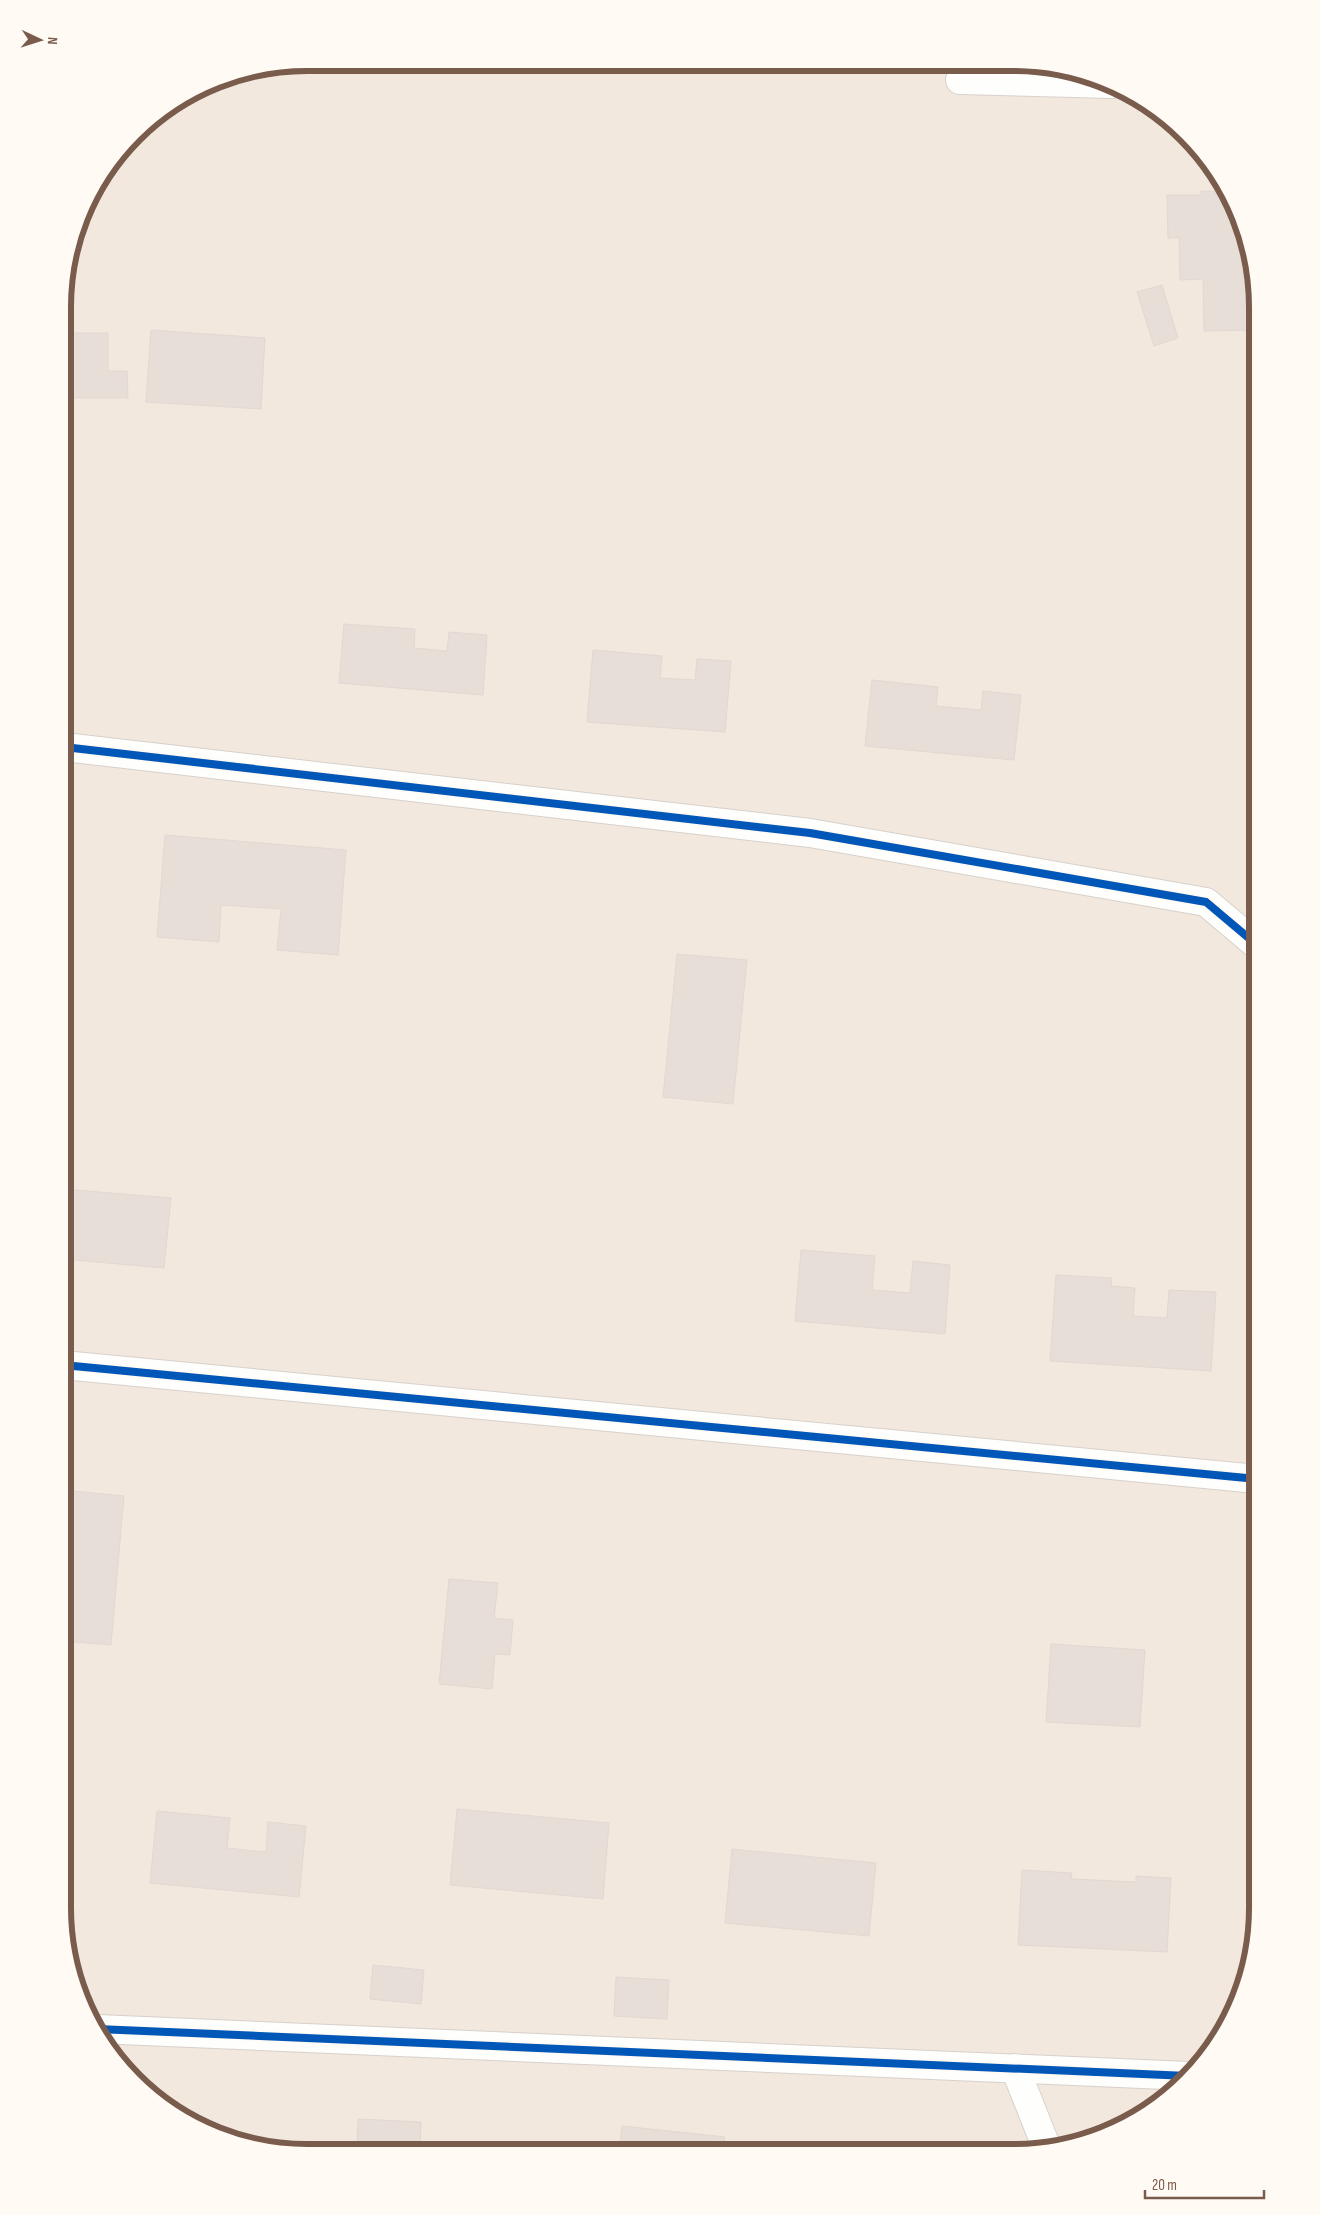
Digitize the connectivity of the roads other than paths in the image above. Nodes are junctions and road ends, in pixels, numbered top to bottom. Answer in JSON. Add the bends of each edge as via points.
{"nodes":[{"id":1,"x":960,"y":80,"type":"dead end"},
{"id":2,"x":1087,"y":83,"type":"edge"},
{"id":3,"x":71,"y":747,"type":"edge"},
{"id":4,"x":1249,"y":938,"type":"edge"},
{"id":5,"x":71,"y":1366,"type":"edge"},
{"id":6,"x":1249,"y":1478,"type":"edge"},
{"id":7,"x":105,"y":2029,"type":"edge"},
{"id":8,"x":1015,"y":2068,"type":"junction"},
{"id":9,"x":1179,"y":2076,"type":"edge"},
{"id":10,"x":1044,"y":2142,"type":"edge"}],
"edges":[{"from":1,"to":2,"type":"street"},
{"from":3,"to":4,"type":"street","via":[[810,833],[1206,902]]},
{"from":5,"to":6,"type":"street"},
{"from":7,"to":8,"type":"street"},
{"from":8,"to":9,"type":"street"},
{"from":8,"to":10,"type":"street"}]}
